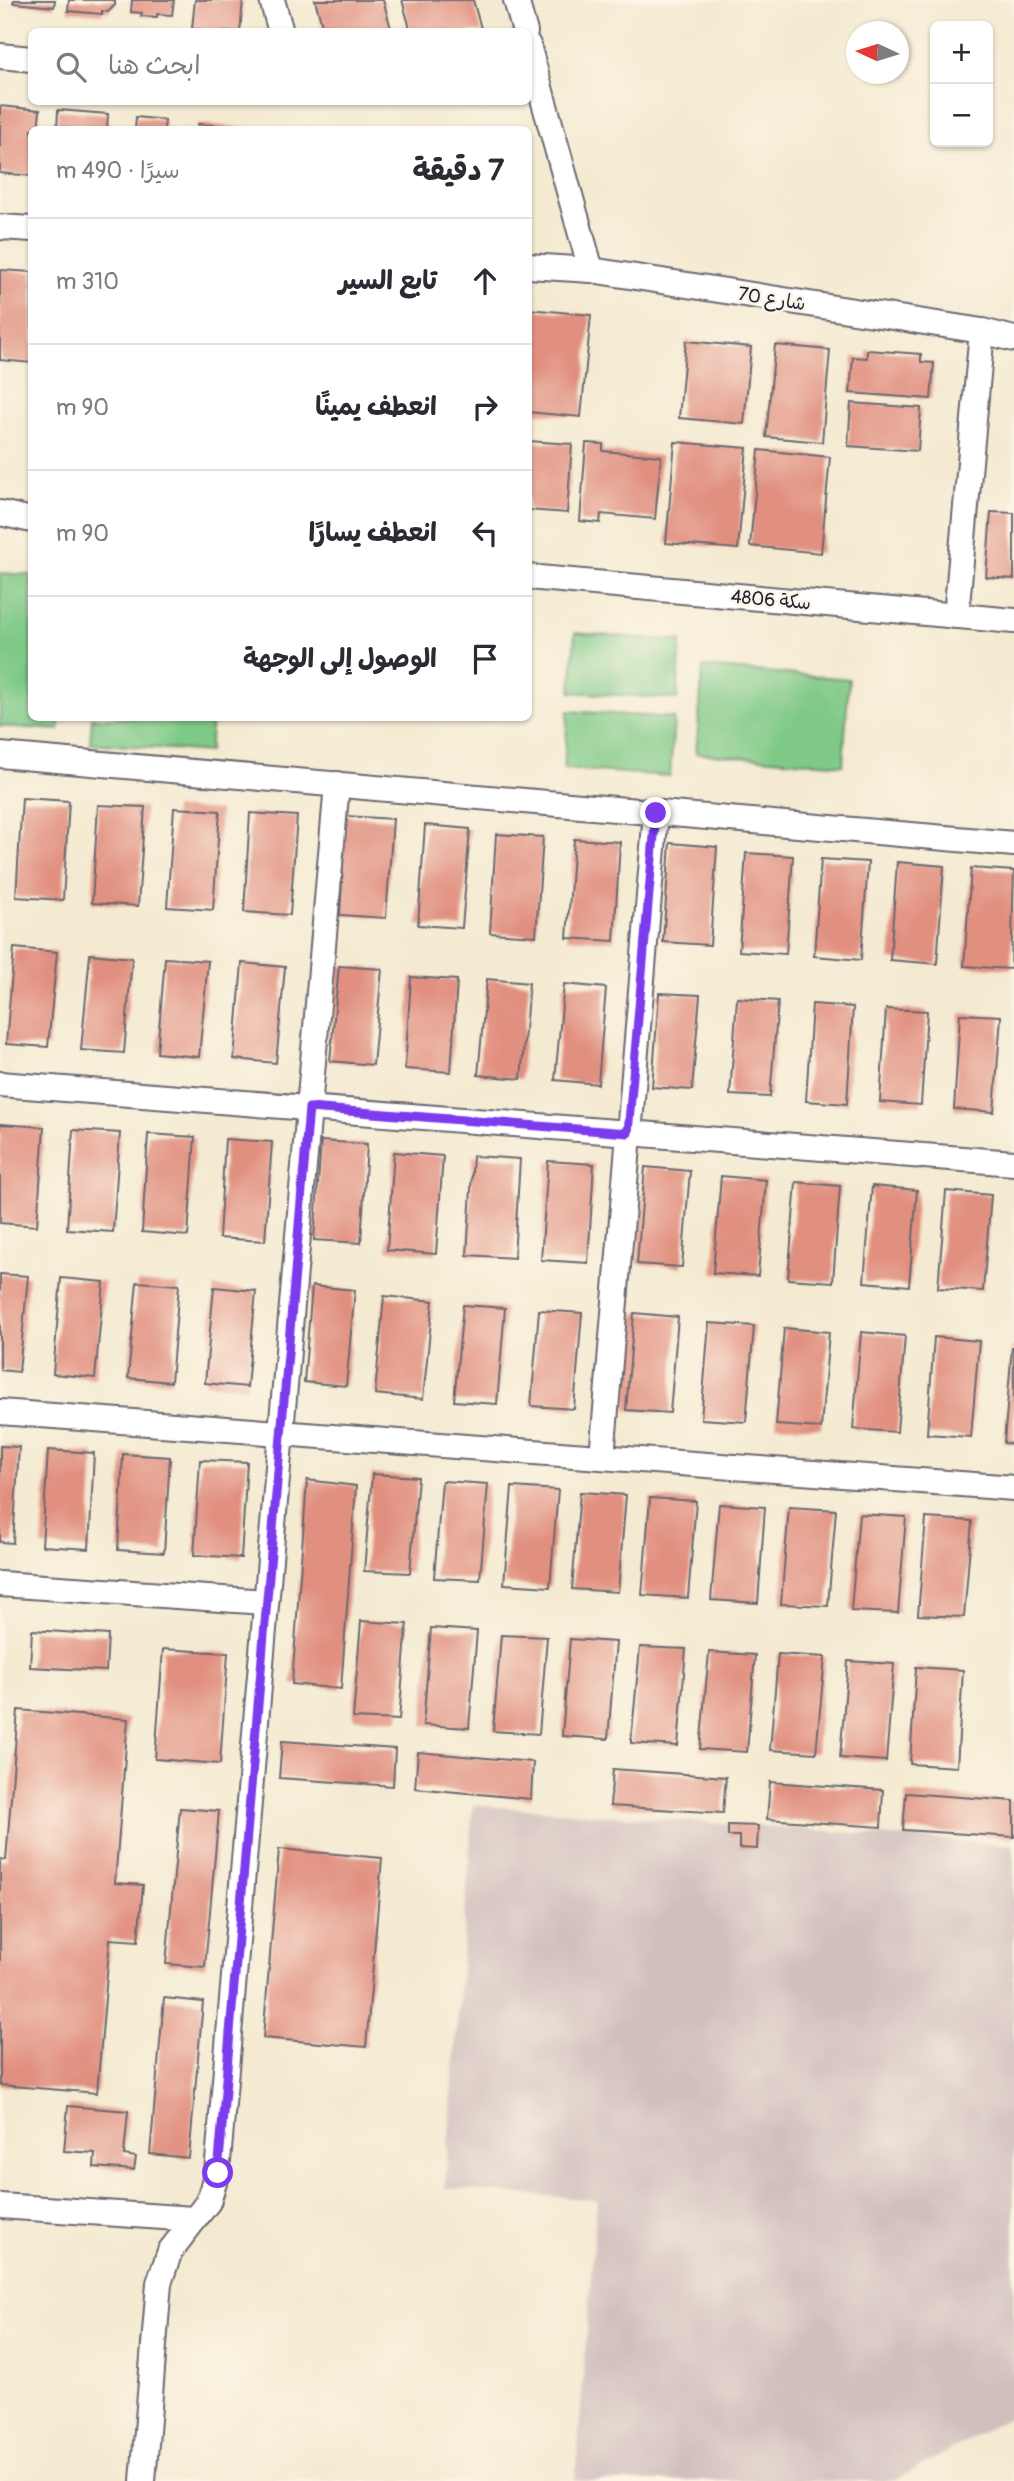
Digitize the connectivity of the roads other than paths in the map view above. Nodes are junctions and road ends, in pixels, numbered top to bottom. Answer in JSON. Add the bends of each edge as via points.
{"nodes":[{"id":1,"x":272,"y":0,"type":"edge"},
{"id":2,"x":516,"y":0,"type":"edge"},
{"id":3,"x":280,"y":28,"type":"edge"},
{"id":4,"x":524,"y":28,"type":"edge"},
{"id":5,"x":0,"y":57,"type":"edge"},
{"id":6,"x":28,"y":59,"type":"edge"},
{"id":7,"x":532,"y":71,"type":"edge"},
{"id":8,"x":536,"y":97,"type":"edge"},
{"id":9,"x":0,"y":227,"type":"edge"},
{"id":10,"x":28,"y":229,"type":"edge"},
{"id":11,"x":532,"y":266,"type":"edge"},
{"id":12,"x":591,"y":270,"type":"junction"},
{"id":13,"x":982,"y":331,"type":"junction"},
{"id":14,"x":1014,"y":339,"type":"edge"},
{"id":15,"x":0,"y":513,"type":"edge"},
{"id":16,"x":28,"y":519,"type":"edge"},
{"id":17,"x":532,"y":577,"type":"edge"},
{"id":18,"x":956,"y":617,"type":"junction"},
{"id":19,"x":1014,"y":621,"type":"edge"},
{"id":20,"x":0,"y":755,"type":"edge"},
{"id":21,"x":337,"y":784,"type":"junction"},
{"id":22,"x":656,"y":813,"type":"junction"},
{"id":23,"x":1014,"y":844,"type":"edge"},
{"id":24,"x":0,"y":1084,"type":"edge"},
{"id":25,"x":309,"y":1108,"type":"junction"},
{"id":26,"x":628,"y":1133,"type":"junction"},
{"id":27,"x":1014,"y":1163,"type":"edge"},
{"id":28,"x":0,"y":1412,"type":"edge"},
{"id":29,"x":281,"y":1433,"type":"junction"},
{"id":30,"x":602,"y":1457,"type":"junction"},
{"id":31,"x":1014,"y":1488,"type":"edge"},
{"id":32,"x":0,"y":1584,"type":"edge"},
{"id":33,"x":267,"y":1602,"type":"junction"},
{"id":34,"x":0,"y":2206,"type":"edge"},
{"id":35,"x":193,"y":2219,"type":"junction"},
{"id":36,"x":143,"y":2481,"type":"edge"}],
"edges":[{"from":1,"to":3,"type":"street"},
{"from":2,"to":4,"type":"street"},
{"from":5,"to":6,"type":"street"},
{"from":7,"to":8,"type":"street"},
{"from":8,"to":12,"type":"street"},
{"from":9,"to":10,"type":"street"},
{"from":11,"to":12,"type":"street","name":"شارع 70"},
{"from":12,"to":13,"type":"street","name":"شارع 70"},
{"from":13,"to":14,"type":"street","name":"شارع 70"},
{"from":13,"to":18,"type":"street"},
{"from":15,"to":16,"type":"street"},
{"from":17,"to":18,"type":"street","name":"سكة 4806"},
{"from":18,"to":19,"type":"street","name":"سكة 4806"},
{"from":20,"to":21,"type":"street"},
{"from":21,"to":22,"type":"street"},
{"from":21,"to":25,"type":"street"},
{"from":22,"to":23,"type":"street"},
{"from":22,"to":26,"type":"street"},
{"from":24,"to":25,"type":"street"},
{"from":25,"to":26,"type":"street"},
{"from":25,"to":29,"type":"street"},
{"from":26,"to":27,"type":"street"},
{"from":26,"to":30,"type":"street"},
{"from":28,"to":29,"type":"street"},
{"from":29,"to":30,"type":"street"},
{"from":29,"to":33,"type":"street"},
{"from":30,"to":31,"type":"street"},
{"from":32,"to":33,"type":"street"},
{"from":33,"to":35,"type":"street","via":[[218,2173],[208,2202]]},
{"from":34,"to":35,"type":"street"},
{"from":35,"to":36,"type":"street","via":[[170,2251],[159,2283]]}]}
